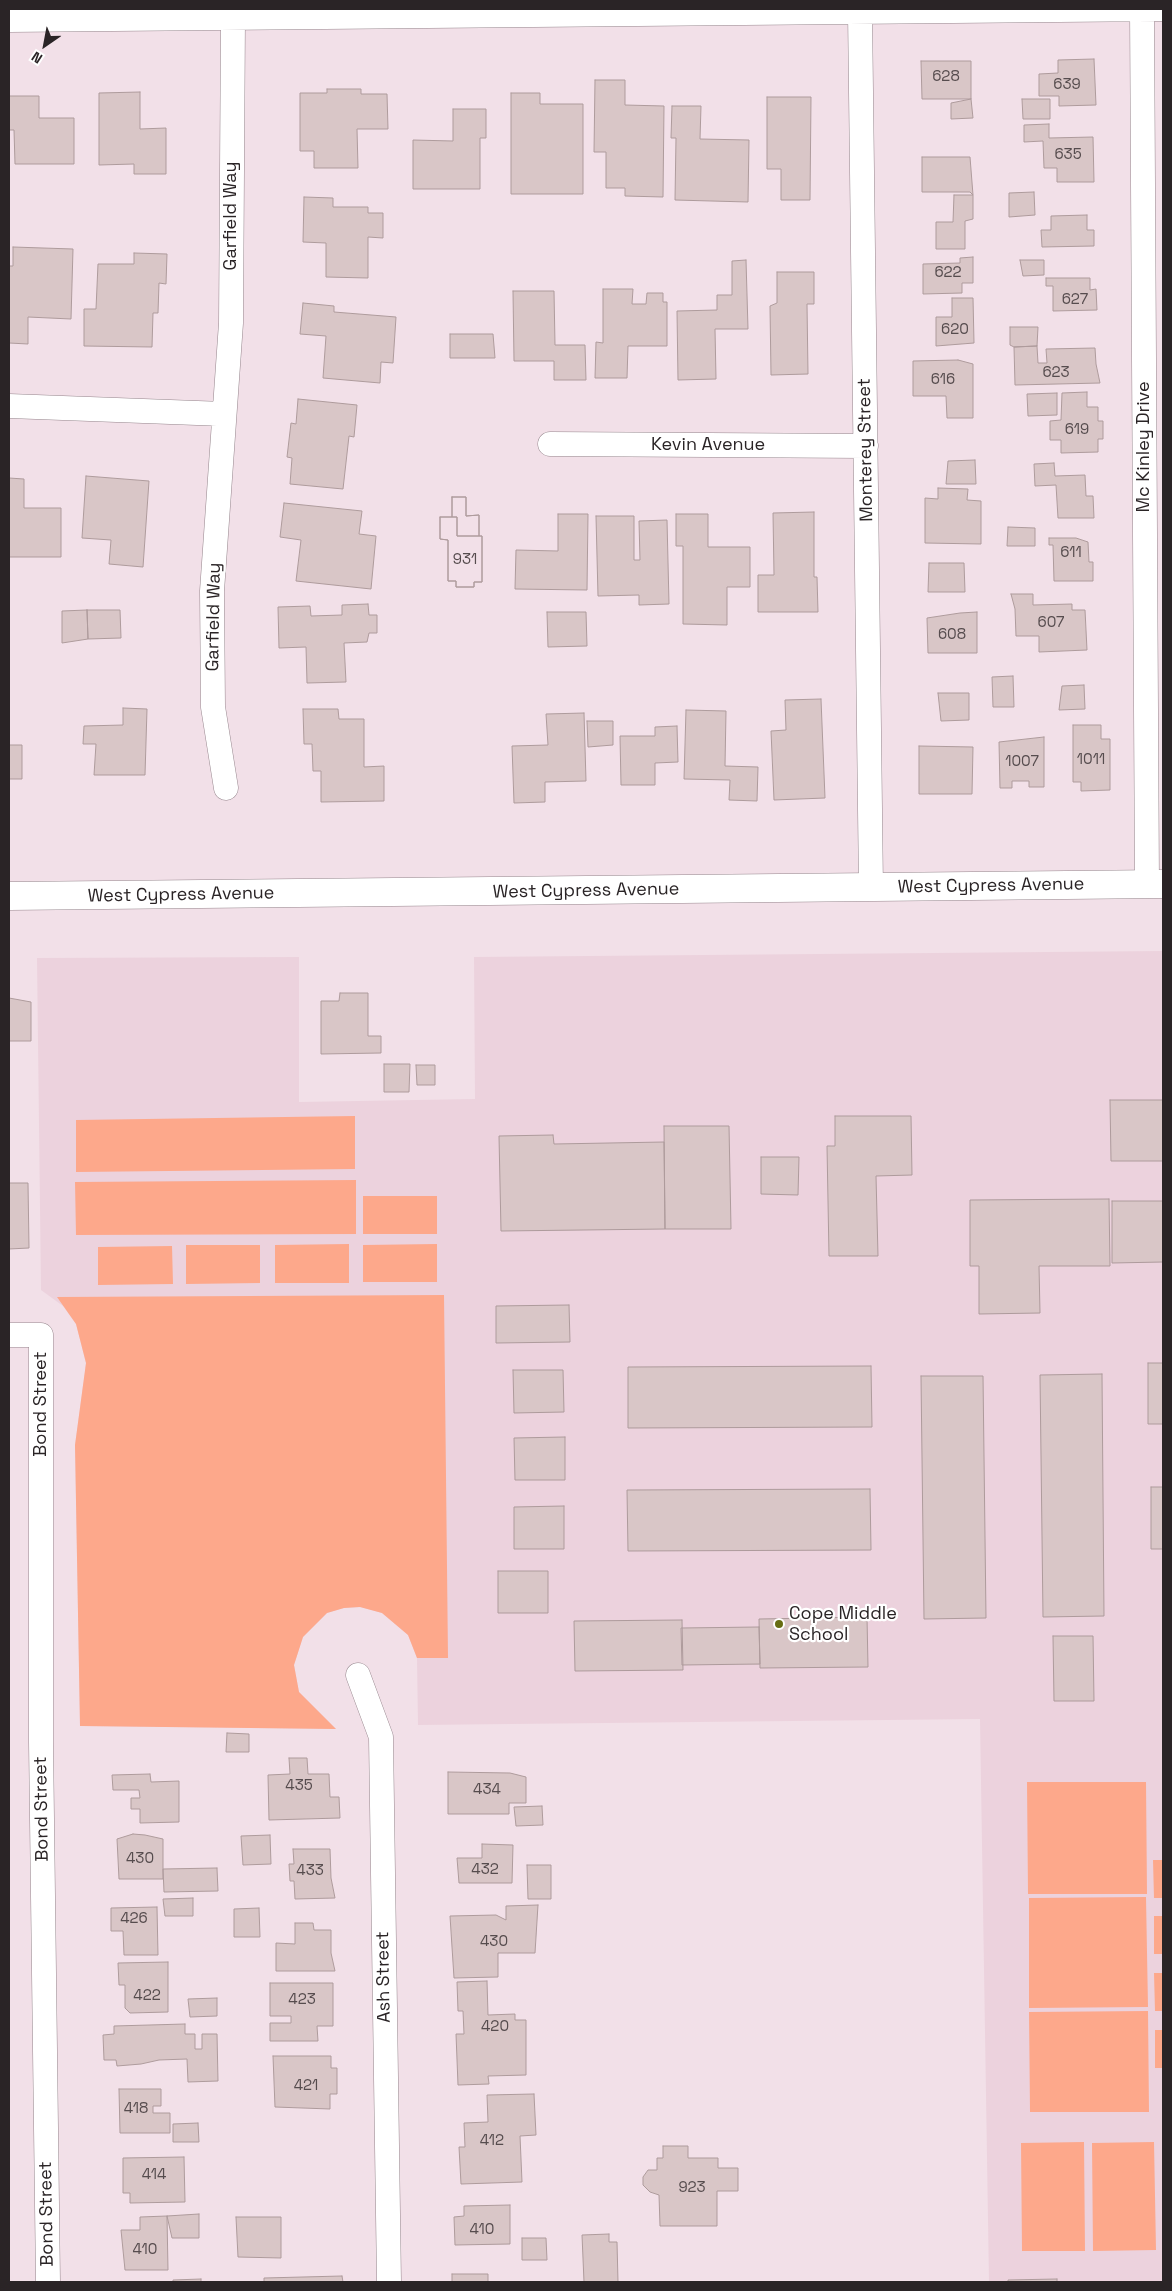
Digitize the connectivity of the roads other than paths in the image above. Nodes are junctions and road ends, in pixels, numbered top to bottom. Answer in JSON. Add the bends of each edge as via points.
{"nodes":[{"id":1,"x":1142,"y":9,"type":"edge"},
{"id":2,"x":1163,"y":9,"type":"edge"},
{"id":3,"x":528,"y":12,"type":"edge"},
{"id":4,"x":860,"y":12,"type":"junction"},
{"id":5,"x":233,"y":18,"type":"junction"},
{"id":6,"x":9,"y":20,"type":"edge"},
{"id":7,"x":9,"y":406,"type":"edge"},
{"id":8,"x":224,"y":414,"type":"junction"},
{"id":9,"x":550,"y":444,"type":"dead end"},
{"id":10,"x":866,"y":446,"type":"junction"},
{"id":11,"x":226,"y":788,"type":"dead end"},
{"id":12,"x":1155,"y":884,"type":"edge"},
{"id":13,"x":871,"y":888,"type":"junction"},
{"id":14,"x":9,"y":896,"type":"edge"},
{"id":15,"x":9,"y":1335,"type":"edge"},
{"id":16,"x":358,"y":1675,"type":"dead end"},
{"id":17,"x":48,"y":2282,"type":"edge"},
{"id":18,"x":389,"y":2282,"type":"edge"}],
"edges":[{"from":1,"to":2,"type":"street"},
{"from":1,"to":4,"type":"street"},
{"from":1,"to":12,"type":"street","name":"Mc Kinley Drive"},
{"from":3,"to":4,"type":"street"},
{"from":3,"to":5,"type":"street"},
{"from":4,"to":10,"type":"street","name":"Monterey Street"},
{"from":5,"to":6,"type":"street"},
{"from":5,"to":8,"type":"street","name":"Garfield Way","via":[[231,322]]},
{"from":7,"to":8,"type":"street"},
{"from":8,"to":11,"type":"street","name":"Garfield Way","via":[[212,601],[213,707]]},
{"from":9,"to":10,"type":"street","name":"Kevin Avenue"},
{"from":10,"to":13,"type":"street","name":"Monterey Street"},
{"from":12,"to":13,"type":"main road","name":"West Cypress Avenue"},
{"from":13,"to":14,"type":"main road","name":"West Cypress Avenue"},
{"from":15,"to":17,"type":"street","name":"Bond Street","via":[[41,1335],[41,1742]]},
{"from":16,"to":18,"type":"street","name":"Ash Street","via":[[380,1737]]}]}
